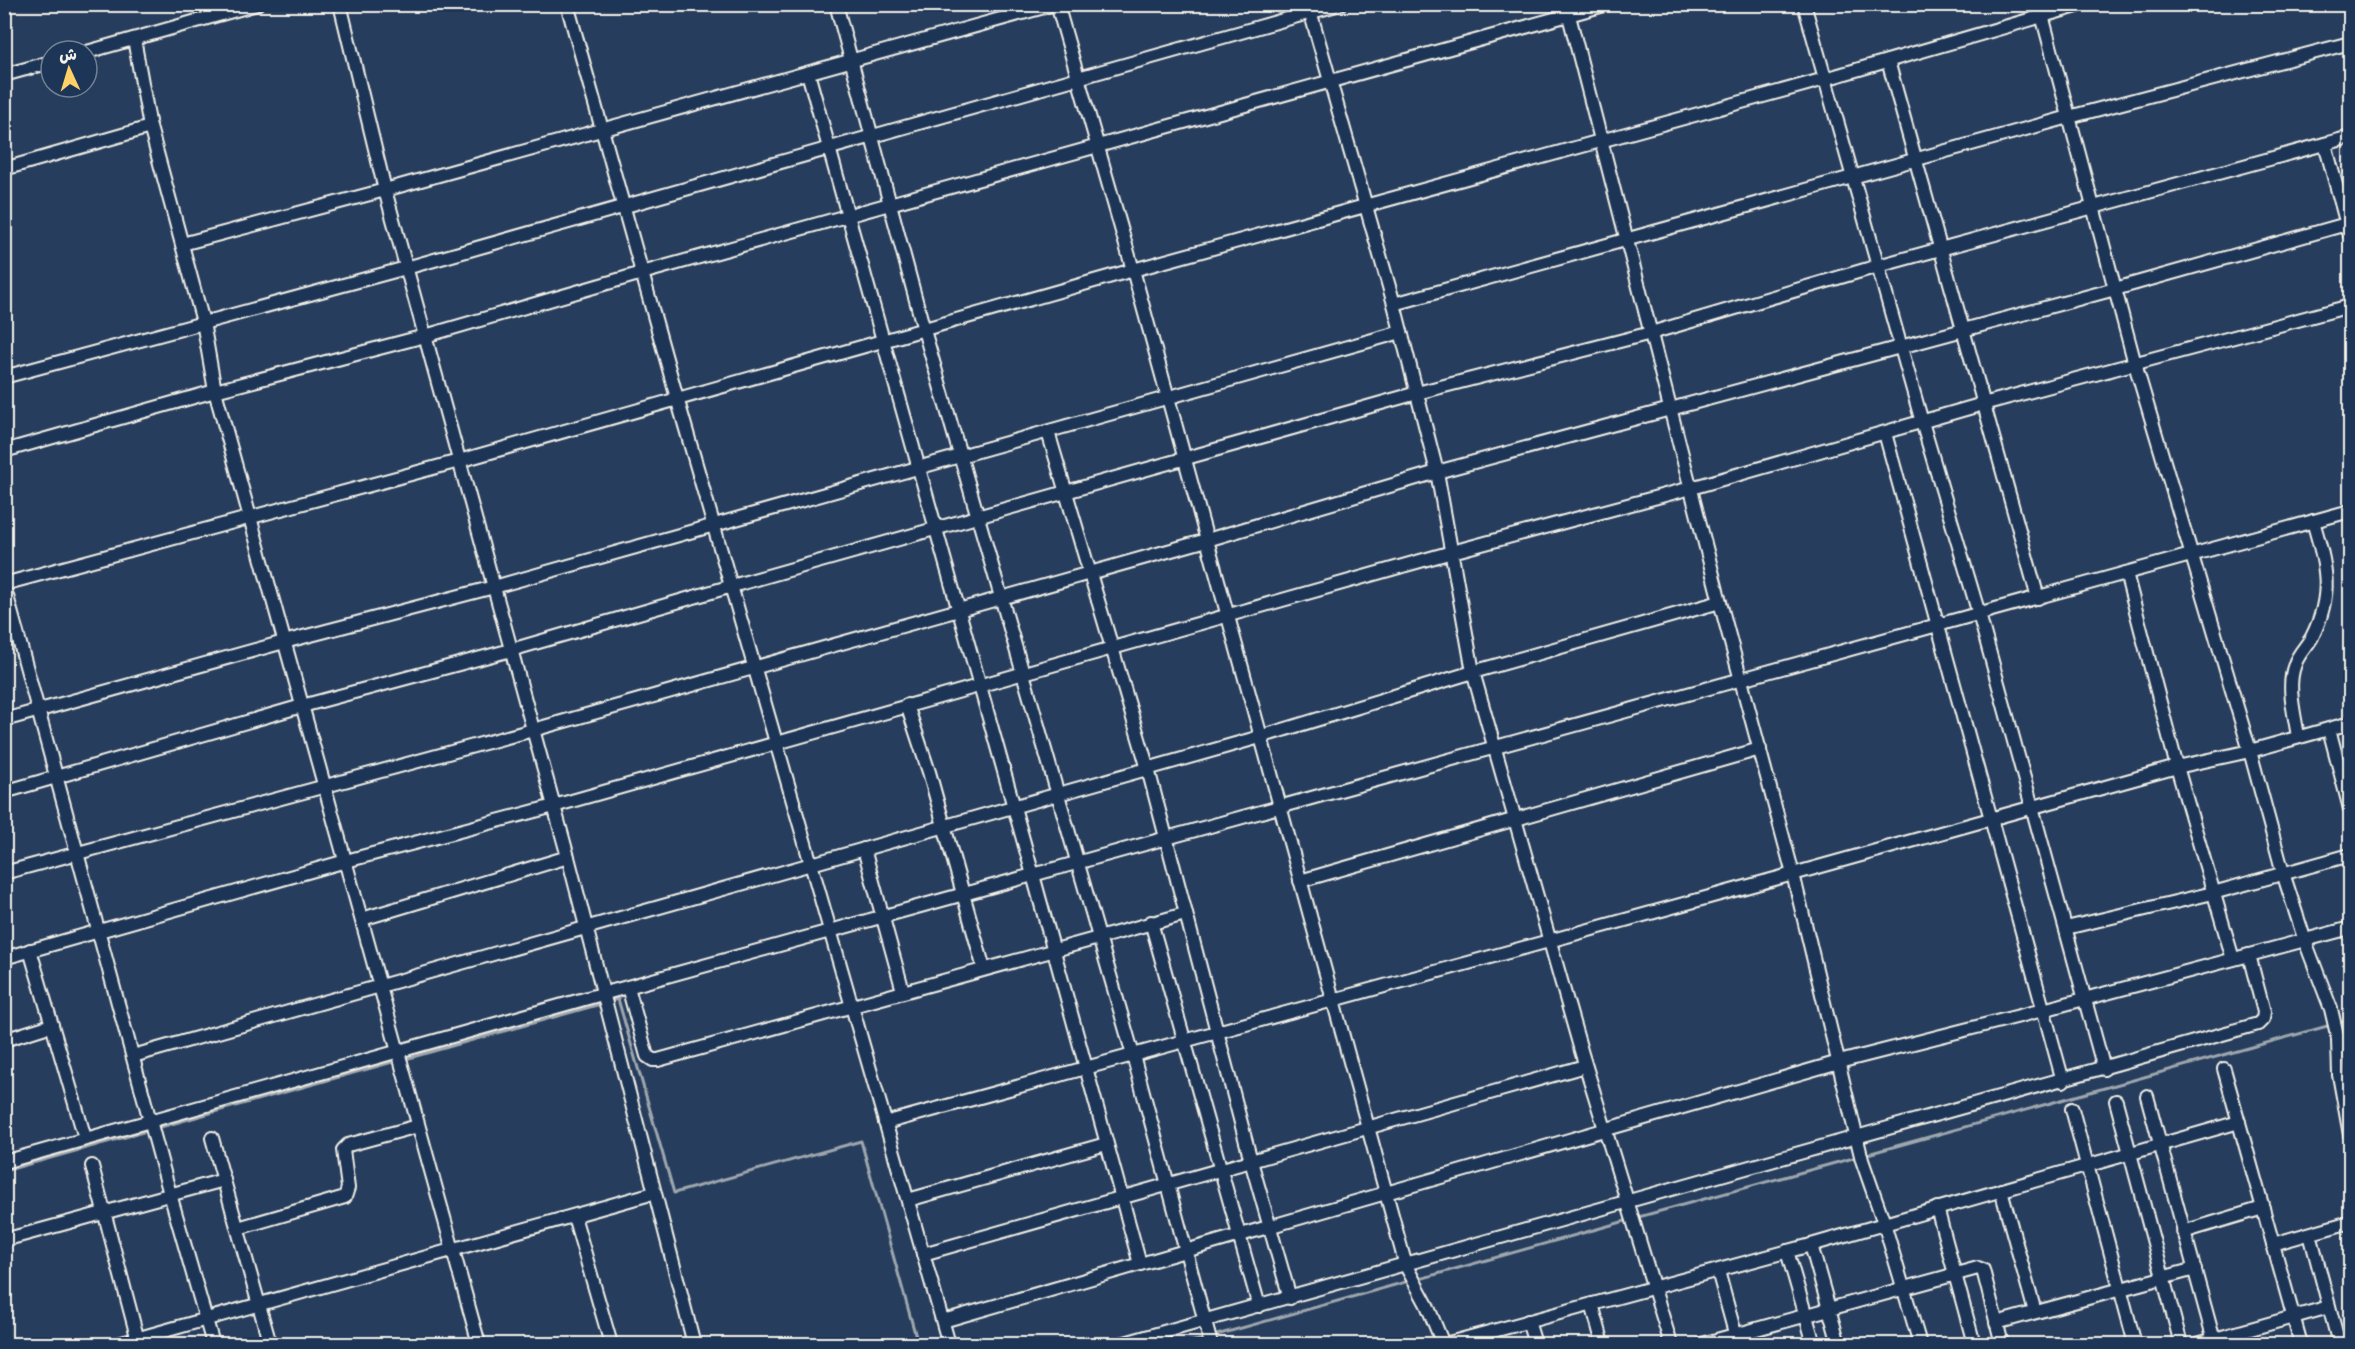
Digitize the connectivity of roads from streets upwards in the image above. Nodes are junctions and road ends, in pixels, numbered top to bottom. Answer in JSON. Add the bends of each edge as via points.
{"nodes":[{"id":1,"x":257,"y":4,"type":"edge"},
{"id":2,"x":340,"y":4,"type":"edge"},
{"id":3,"x":567,"y":4,"type":"edge"},
{"id":4,"x":836,"y":4,"type":"edge"},
{"id":5,"x":1056,"y":4,"type":"edge"},
{"id":6,"x":1340,"y":4,"type":"edge"},
{"id":7,"x":1608,"y":4,"type":"edge"},
{"id":8,"x":1804,"y":4,"type":"edge"},
{"id":9,"x":2084,"y":4,"type":"edge"},
{"id":10,"x":232,"y":8,"type":"edge"},
{"id":11,"x":1309,"y":9,"type":"edge"},
{"id":12,"x":1568,"y":10,"type":"edge"},
{"id":13,"x":2041,"y":10,"type":"edge"},
{"id":14,"x":134,"y":39,"type":"junction"},
{"id":15,"x":2350,"y":43,"type":"edge"},
{"id":16,"x":99,"y":49,"type":"edge"},
{"id":17,"x":851,"y":61,"type":"junction"},
{"id":18,"x":1888,"y":61,"type":"junction"},
{"id":19,"x":39,"y":65,"type":"edge"},
{"id":20,"x":808,"y":74,"type":"junction"},
{"id":21,"x":4,"y":75,"type":"edge"},
{"id":22,"x":1078,"y":78,"type":"junction"},
{"id":23,"x":1825,"y":79,"type":"junction"},
{"id":24,"x":1330,"y":81,"type":"junction"},
{"id":25,"x":2069,"y":117,"type":"junction"},
{"id":26,"x":150,"y":128,"type":"junction"},
{"id":27,"x":602,"y":129,"type":"junction"},
{"id":28,"x":871,"y":135,"type":"junction"},
{"id":29,"x":2350,"y":137,"type":"edge"},
{"id":30,"x":1602,"y":141,"type":"junction"},
{"id":31,"x":2325,"y":144,"type":"junction"},
{"id":32,"x":1097,"y":146,"type":"junction"},
{"id":33,"x":827,"y":148,"type":"junction"},
{"id":34,"x":1916,"y":160,"type":"junction"},
{"id":35,"x":4,"y":169,"type":"edge"},
{"id":36,"x":1852,"y":177,"type":"junction"},
{"id":37,"x":385,"y":190,"type":"junction"},
{"id":38,"x":891,"y":204,"type":"junction"},
{"id":39,"x":623,"y":205,"type":"junction"},
{"id":40,"x":1366,"y":206,"type":"junction"},
{"id":41,"x":2092,"y":207,"type":"junction"},
{"id":42,"x":847,"y":217,"type":"junction"},
{"id":43,"x":2349,"y":228,"type":"edge"},
{"id":44,"x":1627,"y":240,"type":"junction"},
{"id":45,"x":182,"y":244,"type":"junction"},
{"id":46,"x":1940,"y":249,"type":"junction"},
{"id":47,"x":1878,"y":266,"type":"junction"},
{"id":48,"x":406,"y":268,"type":"junction"},
{"id":49,"x":1133,"y":270,"type":"junction"},
{"id":50,"x":642,"y":273,"type":"junction"},
{"id":51,"x":2115,"y":289,"type":"junction"},
{"id":52,"x":1394,"y":304,"type":"junction"},
{"id":53,"x":2350,"y":306,"type":"edge"},
{"id":54,"x":203,"y":322,"type":"junction"},
{"id":55,"x":924,"y":330,"type":"junction"},
{"id":56,"x":1962,"y":330,"type":"junction"},
{"id":57,"x":1401,"y":332,"type":"junction"},
{"id":58,"x":1651,"y":333,"type":"junction"},
{"id":59,"x":425,"y":336,"type":"junction"},
{"id":60,"x":883,"y":342,"type":"junction"},
{"id":61,"x":1902,"y":346,"type":"junction"},
{"id":62,"x":2135,"y":364,"type":"junction"},
{"id":63,"x":4,"y":377,"type":"edge"},
{"id":64,"x":215,"y":391,"type":"junction"},
{"id":65,"x":1417,"y":393,"type":"junction"},
{"id":66,"x":677,"y":398,"type":"junction"},
{"id":67,"x":1167,"y":398,"type":"junction"},
{"id":68,"x":1983,"y":404,"type":"junction"},
{"id":69,"x":1671,"y":410,"type":"junction"},
{"id":70,"x":1922,"y":422,"type":"junction"},
{"id":71,"x":1048,"y":432,"type":"junction"},
{"id":72,"x":1885,"y":433,"type":"junction"},
{"id":73,"x":4,"y":451,"type":"edge"},
{"id":74,"x":960,"y":456,"type":"junction"},
{"id":75,"x":1184,"y":459,"type":"junction"},
{"id":76,"x":459,"y":461,"type":"junction"},
{"id":77,"x":919,"y":468,"type":"junction"},
{"id":78,"x":1437,"y":471,"type":"junction"},
{"id":79,"x":1690,"y":488,"type":"junction"},
{"id":80,"x":1065,"y":493,"type":"junction"},
{"id":81,"x":2350,"y":511,"type":"edge"},
{"id":82,"x":977,"y":517,"type":"junction"},
{"id":83,"x":250,"y":518,"type":"junction"},
{"id":84,"x":2313,"y":521,"type":"junction"},
{"id":85,"x":714,"y":523,"type":"junction"},
{"id":86,"x":937,"y":529,"type":"junction"},
{"id":87,"x":1207,"y":540,"type":"junction"},
{"id":88,"x":1452,"y":552,"type":"junction"},
{"id":89,"x":2191,"y":555,"type":"junction"},
{"id":90,"x":1088,"y":572,"type":"junction"},
{"id":91,"x":2126,"y":573,"type":"junction"},
{"id":92,"x":4,"y":585,"type":"edge"},
{"id":93,"x":494,"y":586,"type":"junction"},
{"id":94,"x":732,"y":586,"type":"junction"},
{"id":95,"x":1002,"y":597,"type":"junction"},
{"id":96,"x":2038,"y":598,"type":"junction"},
{"id":97,"x":1720,"y":602,"type":"junction"},
{"id":98,"x":959,"y":609,"type":"junction"},
{"id":99,"x":1979,"y":614,"type":"junction"},
{"id":100,"x":1226,"y":615,"type":"junction"},
{"id":101,"x":1938,"y":625,"type":"junction"},
{"id":102,"x":284,"y":642,"type":"junction"},
{"id":103,"x":1111,"y":648,"type":"junction"},
{"id":104,"x":511,"y":650,"type":"junction"},
{"id":105,"x":755,"y":666,"type":"junction"},
{"id":106,"x":1023,"y":672,"type":"junction"},
{"id":107,"x":1473,"y":672,"type":"junction"},
{"id":108,"x":1741,"y":679,"type":"junction"},
{"id":109,"x":980,"y":684,"type":"junction"},
{"id":110,"x":907,"y":705,"type":"junction"},
{"id":111,"x":302,"y":706,"type":"junction"},
{"id":112,"x":39,"y":710,"type":"junction"},
{"id":113,"x":4,"y":720,"type":"edge"},
{"id":114,"x":2350,"y":723,"type":"edge"},
{"id":115,"x":2329,"y":729,"type":"junction"},
{"id":116,"x":533,"y":730,"type":"junction"},
{"id":117,"x":2298,"y":737,"type":"junction"},
{"id":118,"x":1260,"y":738,"type":"junction"},
{"id":119,"x":777,"y":743,"type":"junction"},
{"id":120,"x":1494,"y":748,"type":"junction"},
{"id":121,"x":1760,"y":749,"type":"junction"},
{"id":122,"x":2250,"y":751,"type":"junction"},
{"id":123,"x":2177,"y":767,"type":"junction"},
{"id":124,"x":1148,"y":769,"type":"junction"},
{"id":125,"x":57,"y":777,"type":"junction"},
{"id":126,"x":324,"y":785,"type":"junction"},
{"id":127,"x":4,"y":792,"type":"edge"},
{"id":128,"x":1057,"y":794,"type":"junction"},
{"id":129,"x":554,"y":806,"type":"junction"},
{"id":130,"x":1014,"y":807,"type":"junction"},
{"id":131,"x":1279,"y":807,"type":"junction"},
{"id":132,"x":2033,"y":808,"type":"junction"},
{"id":133,"x":2350,"y":809,"type":"edge"},
{"id":134,"x":1515,"y":819,"type":"junction"},
{"id":135,"x":1991,"y":820,"type":"junction"},
{"id":136,"x":944,"y":826,"type":"junction"},
{"id":137,"x":1166,"y":838,"type":"junction"},
{"id":138,"x":864,"y":849,"type":"junction"},
{"id":139,"x":78,"y":853,"type":"junction"},
{"id":140,"x":2350,"y":855,"type":"edge"},
{"id":141,"x":568,"y":857,"type":"junction"},
{"id":142,"x":346,"y":861,"type":"junction"},
{"id":143,"x":1076,"y":863,"type":"junction"},
{"id":144,"x":811,"y":864,"type":"junction"},
{"id":145,"x":4,"y":873,"type":"edge"},
{"id":146,"x":2283,"y":873,"type":"junction"},
{"id":147,"x":1793,"y":874,"type":"junction"},
{"id":148,"x":1034,"y":875,"type":"junction"},
{"id":149,"x":1300,"y":881,"type":"junction"},
{"id":150,"x":2213,"y":893,"type":"junction"},
{"id":151,"x":964,"y":894,"type":"junction"},
{"id":152,"x":1185,"y":914,"type":"junction"},
{"id":153,"x":882,"y":916,"type":"junction"},
{"id":154,"x":362,"y":919,"type":"junction"},
{"id":155,"x":1151,"y":922,"type":"junction"},
{"id":156,"x":586,"y":927,"type":"junction"},
{"id":157,"x":2066,"y":928,"type":"junction"},
{"id":158,"x":2350,"y":928,"type":"edge"},
{"id":159,"x":99,"y":930,"type":"junction"},
{"id":160,"x":831,"y":931,"type":"junction"},
{"id":161,"x":1099,"y":937,"type":"junction"},
{"id":162,"x":1549,"y":941,"type":"junction"},
{"id":163,"x":2305,"y":941,"type":"junction"},
{"id":164,"x":30,"y":950,"type":"junction"},
{"id":165,"x":1053,"y":950,"type":"junction"},
{"id":166,"x":2249,"y":955,"type":"junction"},
{"id":167,"x":4,"y":958,"type":"edge"},
{"id":168,"x":2233,"y":959,"type":"junction"},
{"id":169,"x":984,"y":969,"type":"junction"},
{"id":170,"x":380,"y":986,"type":"junction"},
{"id":171,"x":628,"y":987,"type":"junction"},
{"id":172,"x":903,"y":991,"type":"junction"},
{"id":173,"x":602,"y":994,"type":"junction"},
{"id":174,"x":2085,"y":999,"type":"junction"},
{"id":175,"x":1332,"y":1000,"type":"junction"},
{"id":176,"x":852,"y":1005,"type":"junction"},
{"id":177,"x":2043,"y":1010,"type":"junction"},
{"id":178,"x":52,"y":1025,"type":"junction"},
{"id":179,"x":1218,"y":1031,"type":"junction"},
{"id":180,"x":4,"y":1040,"type":"edge"},
{"id":181,"x":1185,"y":1040,"type":"junction"},
{"id":182,"x":397,"y":1051,"type":"junction"},
{"id":183,"x":1133,"y":1055,"type":"junction"},
{"id":184,"x":133,"y":1056,"type":"junction"},
{"id":185,"x":1839,"y":1062,"type":"junction"},
{"id":186,"x":1585,"y":1066,"type":"junction"},
{"id":187,"x":1085,"y":1068,"type":"junction"},
{"id":188,"x":2104,"y":1069,"type":"junction"},
{"id":189,"x":2224,"y":1069,"type":"dead end"},
{"id":190,"x":2063,"y":1081,"type":"junction"},
{"id":191,"x":2147,"y":1096,"type":"dead end"},
{"id":192,"x":2347,"y":1097,"type":"edge"},
{"id":193,"x":2116,"y":1101,"type":"dead end"},
{"id":194,"x":2072,"y":1109,"type":"dead end"},
{"id":195,"x":150,"y":1119,"type":"junction"},
{"id":196,"x":2239,"y":1122,"type":"junction"},
{"id":197,"x":885,"y":1123,"type":"junction"},
{"id":198,"x":418,"y":1126,"type":"junction"},
{"id":199,"x":1368,"y":1128,"type":"junction"},
{"id":200,"x":1605,"y":1128,"type":"junction"},
{"id":201,"x":2350,"y":1135,"type":"edge"},
{"id":202,"x":1858,"y":1137,"type":"junction"},
{"id":203,"x":85,"y":1138,"type":"junction"},
{"id":204,"x":212,"y":1138,"type":"dead end"},
{"id":205,"x":1106,"y":1144,"type":"junction"},
{"id":206,"x":2160,"y":1146,"type":"junction"},
{"id":207,"x":2130,"y":1154,"type":"junction"},
{"id":208,"x":1251,"y":1161,"type":"junction"},
{"id":209,"x":4,"y":1162,"type":"edge"},
{"id":210,"x":92,"y":1166,"type":"dead end"},
{"id":211,"x":2088,"y":1166,"type":"junction"},
{"id":212,"x":1221,"y":1170,"type":"junction"},
{"id":213,"x":224,"y":1180,"type":"junction"},
{"id":214,"x":1167,"y":1185,"type":"junction"},
{"id":215,"x":2001,"y":1190,"type":"junction"},
{"id":216,"x":1385,"y":1191,"type":"junction"},
{"id":217,"x":654,"y":1193,"type":"junction"},
{"id":218,"x":170,"y":1194,"type":"junction"},
{"id":219,"x":1122,"y":1198,"type":"junction"},
{"id":220,"x":908,"y":1200,"type":"junction"},
{"id":221,"x":1627,"y":1203,"type":"junction"},
{"id":222,"x":1937,"y":1208,"type":"junction"},
{"id":223,"x":2263,"y":1208,"type":"junction"},
{"id":224,"x":105,"y":1212,"type":"junction"},
{"id":225,"x":574,"y":1216,"type":"junction"},
{"id":226,"x":2350,"y":1222,"type":"edge"},
{"id":227,"x":1884,"y":1223,"type":"junction"},
{"id":228,"x":1269,"y":1226,"type":"junction"},
{"id":229,"x":238,"y":1228,"type":"junction"},
{"id":230,"x":2183,"y":1232,"type":"junction"},
{"id":231,"x":1239,"y":1234,"type":"junction"},
{"id":232,"x":2310,"y":1234,"type":"junction"},
{"id":233,"x":4,"y":1240,"type":"edge"},
{"id":234,"x":2273,"y":1244,"type":"junction"},
{"id":235,"x":1811,"y":1245,"type":"junction"},
{"id":236,"x":453,"y":1250,"type":"junction"},
{"id":237,"x":1186,"y":1250,"type":"junction"},
{"id":238,"x":1787,"y":1251,"type":"junction"},
{"id":239,"x":923,"y":1254,"type":"junction"},
{"id":240,"x":1140,"y":1264,"type":"junction"},
{"id":241,"x":1406,"y":1266,"type":"junction"},
{"id":242,"x":2195,"y":1269,"type":"junction"},
{"id":243,"x":1718,"y":1271,"type":"junction"},
{"id":244,"x":1955,"y":1274,"type":"junction"},
{"id":245,"x":2163,"y":1277,"type":"junction"},
{"id":246,"x":1653,"y":1288,"type":"junction"},
{"id":247,"x":1905,"y":1288,"type":"junction"},
{"id":248,"x":2120,"y":1289,"type":"junction"},
{"id":249,"x":1290,"y":1298,"type":"junction"},
{"id":250,"x":1592,"y":1304,"type":"junction"},
{"id":251,"x":259,"y":1305,"type":"junction"},
{"id":252,"x":1260,"y":1306,"type":"junction"},
{"id":253,"x":2329,"y":1307,"type":"junction"},
{"id":254,"x":1829,"y":1309,"type":"junction"},
{"id":255,"x":2035,"y":1312,"type":"junction"},
{"id":256,"x":1806,"y":1316,"type":"junction"},
{"id":257,"x":2294,"y":1318,"type":"junction"},
{"id":258,"x":206,"y":1320,"type":"junction"},
{"id":259,"x":943,"y":1321,"type":"junction"},
{"id":260,"x":1204,"y":1321,"type":"junction"},
{"id":261,"x":1528,"y":1321,"type":"junction"},
{"id":262,"x":1996,"y":1323,"type":"junction"},
{"id":263,"x":1737,"y":1340,"type":"edge"},
{"id":264,"x":139,"y":1342,"type":"edge"},
{"id":265,"x":2214,"y":1342,"type":"edge"},
{"id":266,"x":118,"y":1344,"type":"edge"},
{"id":267,"x":213,"y":1344,"type":"edge"},
{"id":268,"x":270,"y":1344,"type":"edge"},
{"id":269,"x":479,"y":1344,"type":"edge"},
{"id":270,"x":610,"y":1344,"type":"edge"},
{"id":271,"x":694,"y":1344,"type":"edge"},
{"id":272,"x":950,"y":1344,"type":"edge"},
{"id":273,"x":1121,"y":1344,"type":"edge"},
{"id":274,"x":1212,"y":1344,"type":"edge"},
{"id":275,"x":1444,"y":1344,"type":"edge"},
{"id":276,"x":1535,"y":1344,"type":"edge"},
{"id":277,"x":1603,"y":1344,"type":"edge"},
{"id":278,"x":1671,"y":1344,"type":"edge"},
{"id":279,"x":1702,"y":1344,"type":"edge"},
{"id":280,"x":1814,"y":1344,"type":"edge"},
{"id":281,"x":1839,"y":1344,"type":"edge"},
{"id":282,"x":1918,"y":1344,"type":"edge"},
{"id":283,"x":1974,"y":1344,"type":"edge"},
{"id":284,"x":2002,"y":1344,"type":"edge"},
{"id":285,"x":2135,"y":1344,"type":"edge"},
{"id":286,"x":2181,"y":1344,"type":"edge"},
{"id":287,"x":2197,"y":1344,"type":"edge"},
{"id":288,"x":2301,"y":1344,"type":"edge"},
{"id":289,"x":2339,"y":1344,"type":"edge"}],
"edges":[{"from":1,"to":10,"type":"street"},
{"from":2,"to":37,"type":"street"},
{"from":3,"to":27,"type":"street"},
{"from":4,"to":17,"type":"street"},
{"from":5,"to":17,"type":"street"},
{"from":5,"to":22,"type":"street"},
{"from":6,"to":11,"type":"street"},
{"from":7,"to":12,"type":"street"},
{"from":8,"to":23,"type":"street"},
{"from":9,"to":13,"type":"street"},
{"from":10,"to":14,"type":"street"},
{"from":11,"to":22,"type":"street"},
{"from":11,"to":24,"type":"street"},
{"from":12,"to":24,"type":"street"},
{"from":12,"to":30,"type":"street"},
{"from":13,"to":18,"type":"street"},
{"from":13,"to":25,"type":"street"},
{"from":14,"to":16,"type":"street"},
{"from":14,"to":26,"type":"street"},
{"from":15,"to":25,"type":"street"},
{"from":17,"to":20,"type":"street"},
{"from":17,"to":28,"type":"street"},
{"from":18,"to":23,"type":"street"},
{"from":18,"to":34,"type":"street"},
{"from":19,"to":21,"type":"street"},
{"from":20,"to":27,"type":"street"},
{"from":20,"to":33,"type":"street"},
{"from":22,"to":28,"type":"street"},
{"from":22,"to":32,"type":"street"},
{"from":23,"to":30,"type":"street"},
{"from":23,"to":36,"type":"street"},
{"from":24,"to":32,"type":"street"},
{"from":24,"to":40,"type":"street"},
{"from":25,"to":34,"type":"street"},
{"from":25,"to":41,"type":"street"},
{"from":26,"to":35,"type":"street"},
{"from":26,"to":45,"type":"street"},
{"from":27,"to":37,"type":"street"},
{"from":27,"to":39,"type":"street"},
{"from":28,"to":33,"type":"street"},
{"from":28,"to":38,"type":"street"},
{"from":29,"to":31,"type":"street"},
{"from":30,"to":40,"type":"street"},
{"from":30,"to":44,"type":"street"},
{"from":31,"to":41,"type":"street"},
{"from":31,"to":43,"type":"street"},
{"from":32,"to":38,"type":"street"},
{"from":32,"to":49,"type":"street"},
{"from":33,"to":39,"type":"street"},
{"from":33,"to":42,"type":"street"},
{"from":34,"to":36,"type":"street"},
{"from":34,"to":46,"type":"street"},
{"from":36,"to":44,"type":"street"},
{"from":36,"to":47,"type":"street"},
{"from":37,"to":45,"type":"street"},
{"from":37,"to":48,"type":"street"},
{"from":38,"to":42,"type":"street"},
{"from":38,"to":55,"type":"street"},
{"from":39,"to":48,"type":"street"},
{"from":39,"to":50,"type":"street"},
{"from":40,"to":49,"type":"street"},
{"from":40,"to":52,"type":"street"},
{"from":41,"to":46,"type":"street"},
{"from":41,"to":51,"type":"street"},
{"from":42,"to":50,"type":"street"},
{"from":42,"to":60,"type":"street"},
{"from":43,"to":51,"type":"street"},
{"from":44,"to":52,"type":"street"},
{"from":44,"to":58,"type":"street"},
{"from":45,"to":54,"type":"street"},
{"from":46,"to":47,"type":"street"},
{"from":46,"to":56,"type":"street"},
{"from":47,"to":58,"type":"street"},
{"from":47,"to":61,"type":"street"},
{"from":48,"to":54,"type":"street"},
{"from":48,"to":59,"type":"street"},
{"from":49,"to":55,"type":"street"},
{"from":49,"to":67,"type":"street"},
{"from":50,"to":59,"type":"street"},
{"from":50,"to":66,"type":"street"},
{"from":51,"to":56,"type":"street"},
{"from":51,"to":62,"type":"street"},
{"from":52,"to":57,"type":"street"},
{"from":53,"to":62,"type":"street"},
{"from":54,"to":63,"type":"street"},
{"from":54,"to":64,"type":"street"},
{"from":55,"to":60,"type":"street"},
{"from":55,"to":74,"type":"street"},
{"from":56,"to":61,"type":"street"},
{"from":56,"to":68,"type":"street"},
{"from":57,"to":65,"type":"street"},
{"from":57,"to":67,"type":"street"},
{"from":58,"to":65,"type":"street"},
{"from":58,"to":69,"type":"street"},
{"from":59,"to":64,"type":"street"},
{"from":59,"to":76,"type":"street"},
{"from":60,"to":66,"type":"street"},
{"from":60,"to":77,"type":"street"},
{"from":61,"to":69,"type":"street"},
{"from":61,"to":70,"type":"street"},
{"from":62,"to":68,"type":"street"},
{"from":62,"to":89,"type":"street"},
{"from":64,"to":73,"type":"street"},
{"from":64,"to":83,"type":"street"},
{"from":65,"to":75,"type":"street"},
{"from":65,"to":78,"type":"street"},
{"from":66,"to":76,"type":"street"},
{"from":66,"to":85,"type":"street"},
{"from":67,"to":71,"type":"street"},
{"from":67,"to":75,"type":"street"},
{"from":68,"to":70,"type":"street"},
{"from":68,"to":96,"type":"street"},
{"from":69,"to":78,"type":"street"},
{"from":69,"to":79,"type":"street"},
{"from":70,"to":72,"type":"street"},
{"from":70,"to":99,"type":"street"},
{"from":71,"to":74,"type":"street"},
{"from":71,"to":80,"type":"street"},
{"from":72,"to":79,"type":"street"},
{"from":72,"to":101,"type":"street"},
{"from":74,"to":77,"type":"street"},
{"from":74,"to":82,"type":"street"},
{"from":75,"to":80,"type":"street"},
{"from":75,"to":87,"type":"street"},
{"from":76,"to":83,"type":"street"},
{"from":76,"to":93,"type":"street"},
{"from":77,"to":85,"type":"street"},
{"from":77,"to":86,"type":"street"},
{"from":78,"to":87,"type":"street"},
{"from":78,"to":88,"type":"street"},
{"from":79,"to":88,"type":"street"},
{"from":79,"to":97,"type":"street"},
{"from":80,"to":82,"type":"street"},
{"from":80,"to":90,"type":"street"},
{"from":81,"to":84,"type":"street"},
{"from":82,"to":86,"type":"street"},
{"from":82,"to":95,"type":"street"},
{"from":83,"to":92,"type":"street"},
{"from":83,"to":102,"type":"street"},
{"from":84,"to":89,"type":"street"},
{"from":84,"to":117,"type":"street","via":[[2327,582],[2312,637],[2294,665],[2291,688]]},
{"from":85,"to":93,"type":"street"},
{"from":85,"to":94,"type":"street"},
{"from":86,"to":94,"type":"street"},
{"from":86,"to":98,"type":"street"},
{"from":87,"to":90,"type":"street"},
{"from":87,"to":100,"type":"street"},
{"from":88,"to":100,"type":"street"},
{"from":88,"to":107,"type":"street"},
{"from":89,"to":91,"type":"street"},
{"from":89,"to":122,"type":"street"},
{"from":90,"to":95,"type":"street"},
{"from":90,"to":103,"type":"street"},
{"from":91,"to":96,"type":"street"},
{"from":91,"to":123,"type":"street"},
{"from":92,"to":112,"type":"street"},
{"from":93,"to":102,"type":"street"},
{"from":93,"to":104,"type":"street"},
{"from":94,"to":104,"type":"street"},
{"from":94,"to":105,"type":"street"},
{"from":95,"to":98,"type":"street"},
{"from":95,"to":106,"type":"street"},
{"from":96,"to":99,"type":"street"},
{"from":97,"to":107,"type":"street"},
{"from":97,"to":108,"type":"street"},
{"from":98,"to":105,"type":"street"},
{"from":98,"to":109,"type":"street"},
{"from":99,"to":101,"type":"street"},
{"from":99,"to":132,"type":"street"},
{"from":100,"to":103,"type":"street"},
{"from":100,"to":118,"type":"street"},
{"from":101,"to":108,"type":"street"},
{"from":101,"to":135,"type":"street"},
{"from":102,"to":111,"type":"street"},
{"from":102,"to":112,"type":"street"},
{"from":103,"to":106,"type":"street"},
{"from":103,"to":124,"type":"street"},
{"from":104,"to":111,"type":"street"},
{"from":104,"to":116,"type":"street"},
{"from":105,"to":116,"type":"street"},
{"from":105,"to":119,"type":"street"},
{"from":106,"to":109,"type":"street"},
{"from":106,"to":128,"type":"street"},
{"from":107,"to":118,"type":"street"},
{"from":107,"to":120,"type":"street"},
{"from":108,"to":120,"type":"street"},
{"from":108,"to":121,"type":"street"},
{"from":109,"to":110,"type":"street"},
{"from":109,"to":130,"type":"street"},
{"from":110,"to":119,"type":"street"},
{"from":110,"to":136,"type":"street"},
{"from":111,"to":125,"type":"street"},
{"from":111,"to":126,"type":"street"},
{"from":112,"to":113,"type":"street"},
{"from":112,"to":125,"type":"street"},
{"from":114,"to":115,"type":"street"},
{"from":115,"to":117,"type":"street"},
{"from":115,"to":133,"type":"street"},
{"from":116,"to":126,"type":"street"},
{"from":116,"to":129,"type":"street"},
{"from":117,"to":122,"type":"street"},
{"from":118,"to":124,"type":"street"},
{"from":118,"to":131,"type":"street"},
{"from":119,"to":129,"type":"street"},
{"from":119,"to":144,"type":"street"},
{"from":120,"to":131,"type":"street"},
{"from":120,"to":134,"type":"street"},
{"from":121,"to":134,"type":"street"},
{"from":121,"to":147,"type":"street"},
{"from":122,"to":123,"type":"street"},
{"from":122,"to":146,"type":"street"},
{"from":123,"to":132,"type":"street"},
{"from":123,"to":150,"type":"street"},
{"from":124,"to":128,"type":"street"},
{"from":124,"to":137,"type":"street"},
{"from":125,"to":127,"type":"street"},
{"from":125,"to":139,"type":"street"},
{"from":126,"to":139,"type":"street"},
{"from":126,"to":142,"type":"street"},
{"from":128,"to":130,"type":"street"},
{"from":128,"to":143,"type":"street"},
{"from":129,"to":141,"type":"street"},
{"from":129,"to":142,"type":"street"},
{"from":130,"to":136,"type":"street"},
{"from":130,"to":148,"type":"street"},
{"from":131,"to":137,"type":"street"},
{"from":131,"to":149,"type":"street"},
{"from":132,"to":135,"type":"street"},
{"from":132,"to":157,"type":"street"},
{"from":134,"to":149,"type":"street"},
{"from":134,"to":162,"type":"street"},
{"from":135,"to":147,"type":"street"},
{"from":135,"to":177,"type":"street"},
{"from":136,"to":138,"type":"street"},
{"from":136,"to":151,"type":"street"},
{"from":137,"to":143,"type":"street"},
{"from":137,"to":152,"type":"street"},
{"from":138,"to":144,"type":"street"},
{"from":138,"to":153,"type":"street"},
{"from":139,"to":145,"type":"street"},
{"from":139,"to":159,"type":"street"},
{"from":140,"to":146,"type":"street"},
{"from":141,"to":154,"type":"street"},
{"from":141,"to":156,"type":"street"},
{"from":142,"to":154,"type":"street"},
{"from":142,"to":159,"type":"street"},
{"from":143,"to":148,"type":"street"},
{"from":143,"to":161,"type":"street"},
{"from":144,"to":156,"type":"street"},
{"from":144,"to":160,"type":"street"},
{"from":146,"to":150,"type":"street"},
{"from":146,"to":163,"type":"street"},
{"from":147,"to":162,"type":"street"},
{"from":147,"to":185,"type":"street"},
{"from":148,"to":151,"type":"street"},
{"from":148,"to":165,"type":"street"},
{"from":149,"to":175,"type":"street"},
{"from":150,"to":157,"type":"street"},
{"from":150,"to":168,"type":"street"},
{"from":151,"to":153,"type":"street"},
{"from":151,"to":169,"type":"street"},
{"from":152,"to":155,"type":"street"},
{"from":152,"to":179,"type":"street"},
{"from":153,"to":160,"type":"street"},
{"from":153,"to":172,"type":"street"},
{"from":154,"to":170,"type":"street"},
{"from":155,"to":161,"type":"street"},
{"from":155,"to":181,"type":"street"},
{"from":156,"to":170,"type":"street"},
{"from":156,"to":173,"type":"street"},
{"from":157,"to":174,"type":"street"},
{"from":158,"to":163,"type":"street"},
{"from":159,"to":164,"type":"street"},
{"from":159,"to":184,"type":"street"},
{"from":160,"to":171,"type":"street"},
{"from":160,"to":176,"type":"street"},
{"from":161,"to":165,"type":"street"},
{"from":161,"to":183,"type":"street"},
{"from":162,"to":175,"type":"street"},
{"from":162,"to":186,"type":"street"},
{"from":163,"to":166,"type":"street"},
{"from":163,"to":192,"type":"street","via":[[2331,1009],[2338,1039],[2339,1075]]},
{"from":164,"to":167,"type":"street"},
{"from":164,"to":178,"type":"street"},
{"from":165,"to":169,"type":"street"},
{"from":165,"to":187,"type":"street"},
{"from":166,"to":168,"type":"street"},
{"from":166,"to":188,"type":"street","via":[[2264,1012],[2259,1024]]},
{"from":168,"to":174,"type":"street"},
{"from":169,"to":172,"type":"street"},
{"from":170,"to":182,"type":"street"},
{"from":170,"to":184,"type":"street"},
{"from":171,"to":173,"type":"street"},
{"from":171,"to":176,"type":"street","via":[[647,1056],[653,1060]]},
{"from":172,"to":176,"type":"street"},
{"from":173,"to":182,"type":"street"},
{"from":173,"to":217,"type":"street"},
{"from":174,"to":177,"type":"street"},
{"from":174,"to":188,"type":"street"},
{"from":175,"to":179,"type":"street"},
{"from":175,"to":199,"type":"street"},
{"from":176,"to":197,"type":"street"},
{"from":177,"to":185,"type":"street"},
{"from":177,"to":190,"type":"street"},
{"from":178,"to":180,"type":"street"},
{"from":178,"to":203,"type":"street"},
{"from":179,"to":181,"type":"street"},
{"from":179,"to":208,"type":"street"},
{"from":181,"to":183,"type":"street"},
{"from":181,"to":212,"type":"street"},
{"from":182,"to":195,"type":"street"},
{"from":182,"to":198,"type":"street"},
{"from":183,"to":187,"type":"street"},
{"from":183,"to":214,"type":"street"},
{"from":184,"to":195,"type":"street"},
{"from":185,"to":200,"type":"street"},
{"from":185,"to":202,"type":"street"},
{"from":186,"to":199,"type":"street"},
{"from":186,"to":200,"type":"street"},
{"from":187,"to":197,"type":"street"},
{"from":187,"to":205,"type":"street"},
{"from":188,"to":190,"type":"street"},
{"from":189,"to":196,"type":"street"},
{"from":190,"to":202,"type":"street"},
{"from":191,"to":206,"type":"street"},
{"from":192,"to":201,"type":"street"},
{"from":193,"to":207,"type":"street"},
{"from":194,"to":211,"type":"street"},
{"from":195,"to":203,"type":"street"},
{"from":195,"to":218,"type":"street"},
{"from":196,"to":206,"type":"street"},
{"from":196,"to":223,"type":"street"},
{"from":197,"to":220,"type":"street"},
{"from":198,"to":229,"type":"street","via":[[343,1149],[348,1188],[345,1197]]},
{"from":198,"to":236,"type":"street"},
{"from":199,"to":208,"type":"street"},
{"from":199,"to":216,"type":"street"},
{"from":200,"to":216,"type":"street"},
{"from":200,"to":221,"type":"street"},
{"from":202,"to":221,"type":"street"},
{"from":202,"to":227,"type":"street"},
{"from":203,"to":209,"type":"street"},
{"from":204,"to":213,"type":"street"},
{"from":205,"to":219,"type":"street"},
{"from":205,"to":220,"type":"street"},
{"from":206,"to":207,"type":"street"},
{"from":206,"to":230,"type":"street"},
{"from":207,"to":211,"type":"street"},
{"from":207,"to":245,"type":"street"},
{"from":208,"to":212,"type":"street"},
{"from":208,"to":228,"type":"street"},
{"from":210,"to":224,"type":"street"},
{"from":211,"to":215,"type":"street"},
{"from":211,"to":248,"type":"street"},
{"from":212,"to":214,"type":"street"},
{"from":212,"to":231,"type":"street"},
{"from":213,"to":218,"type":"street"},
{"from":213,"to":229,"type":"street"},
{"from":214,"to":219,"type":"street"},
{"from":214,"to":237,"type":"street"},
{"from":215,"to":222,"type":"street"},
{"from":215,"to":255,"type":"street"},
{"from":216,"to":228,"type":"street"},
{"from":216,"to":241,"type":"street"},
{"from":217,"to":225,"type":"street"},
{"from":217,"to":271,"type":"street"},
{"from":218,"to":224,"type":"street"},
{"from":218,"to":258,"type":"street"},
{"from":219,"to":239,"type":"street"},
{"from":219,"to":240,"type":"street"},
{"from":220,"to":239,"type":"street"},
{"from":221,"to":241,"type":"street"},
{"from":221,"to":246,"type":"street"},
{"from":222,"to":227,"type":"street"},
{"from":222,"to":244,"type":"street"},
{"from":223,"to":230,"type":"street"},
{"from":223,"to":234,"type":"street"},
{"from":224,"to":233,"type":"street"},
{"from":224,"to":264,"type":"street"},
{"from":225,"to":236,"type":"street"},
{"from":225,"to":270,"type":"street"},
{"from":226,"to":232,"type":"street"},
{"from":227,"to":235,"type":"street"},
{"from":227,"to":247,"type":"street"},
{"from":228,"to":231,"type":"street"},
{"from":228,"to":249,"type":"street"},
{"from":229,"to":251,"type":"street"},
{"from":230,"to":242,"type":"street"},
{"from":231,"to":237,"type":"street"},
{"from":231,"to":252,"type":"street"},
{"from":232,"to":234,"type":"street"},
{"from":232,"to":253,"type":"street"},
{"from":234,"to":257,"type":"street"},
{"from":235,"to":238,"type":"street"},
{"from":235,"to":254,"type":"street"},
{"from":236,"to":251,"type":"street"},
{"from":236,"to":269,"type":"street"},
{"from":237,"to":240,"type":"street"},
{"from":237,"to":260,"type":"street"},
{"from":238,"to":243,"type":"street"},
{"from":238,"to":256,"type":"street"},
{"from":239,"to":259,"type":"street"},
{"from":240,"to":259,"type":"street"},
{"from":241,"to":249,"type":"street"},
{"from":241,"to":275,"type":"street"},
{"from":242,"to":245,"type":"street"},
{"from":242,"to":265,"type":"street"},
{"from":243,"to":246,"type":"street"},
{"from":243,"to":263,"type":"street"},
{"from":244,"to":247,"type":"street"},
{"from":244,"to":262,"type":"street","via":[[1983,1270]]},
{"from":244,"to":283,"type":"street"},
{"from":245,"to":248,"type":"street"},
{"from":245,"to":286,"type":"street"},
{"from":246,"to":250,"type":"street"},
{"from":246,"to":278,"type":"street"},
{"from":247,"to":254,"type":"street"},
{"from":247,"to":282,"type":"street"},
{"from":248,"to":255,"type":"street"},
{"from":248,"to":285,"type":"street"},
{"from":249,"to":252,"type":"street"},
{"from":250,"to":261,"type":"street"},
{"from":250,"to":277,"type":"street"},
{"from":251,"to":258,"type":"street"},
{"from":251,"to":268,"type":"street"},
{"from":252,"to":260,"type":"street"},
{"from":253,"to":257,"type":"street"},
{"from":253,"to":289,"type":"street"},
{"from":254,"to":256,"type":"street"},
{"from":254,"to":281,"type":"street"},
{"from":255,"to":262,"type":"street"},
{"from":256,"to":263,"type":"street"},
{"from":256,"to":280,"type":"street"},
{"from":257,"to":265,"type":"street"},
{"from":257,"to":288,"type":"street"},
{"from":258,"to":264,"type":"street"},
{"from":258,"to":267,"type":"street"},
{"from":259,"to":272,"type":"street"},
{"from":260,"to":273,"type":"street"},
{"from":260,"to":274,"type":"street"},
{"from":261,"to":275,"type":"street"},
{"from":261,"to":276,"type":"street"},
{"from":262,"to":284,"type":"street"},
{"from":263,"to":279,"type":"street"},
{"from":264,"to":266,"type":"street"},
{"from":265,"to":287,"type":"street"}]}
